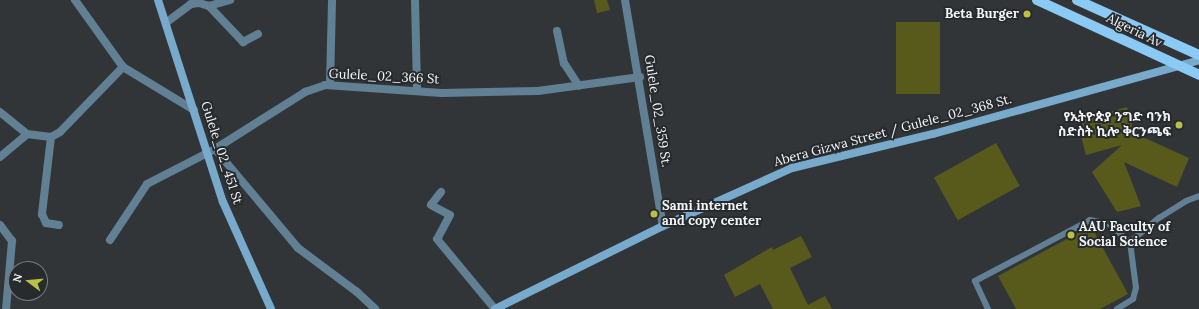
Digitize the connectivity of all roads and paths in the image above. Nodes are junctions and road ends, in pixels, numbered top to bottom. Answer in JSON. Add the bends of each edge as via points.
{"nodes":[{"id":1,"x":75,"y":0,"type":"edge"},
{"id":2,"x":158,"y":0,"type":"edge"},
{"id":3,"x":230,"y":0,"type":"edge"},
{"id":4,"x":332,"y":0,"type":"edge"},
{"id":5,"x":415,"y":0,"type":"edge"},
{"id":6,"x":625,"y":0,"type":"edge"},
{"id":7,"x":1037,"y":0,"type":"edge"},
{"id":8,"x":1077,"y":0,"type":"edge"},
{"id":9,"x":209,"y":6,"type":"junction"},
{"id":10,"x":167,"y":22,"type":"junction"},
{"id":11,"x":557,"y":31,"type":"dead end"},
{"id":12,"x":258,"y":34,"type":"dead end"},
{"id":13,"x":1199,"y":55,"type":"edge"},
{"id":14,"x":1199,"y":60,"type":"edge"},
{"id":15,"x":1177,"y":66,"type":"junction"},
{"id":16,"x":123,"y":67,"type":"junction"},
{"id":17,"x":1199,"y":75,"type":"edge"},
{"id":18,"x":640,"y":77,"type":"junction"},
{"id":19,"x":330,"y":84,"type":"junction"},
{"id":20,"x":579,"y":86,"type":"junction"},
{"id":21,"x":417,"y":91,"type":"junction"},
{"id":22,"x":194,"y":110,"type":"junction"},
{"id":23,"x":0,"y":112,"type":"edge"},
{"id":24,"x":27,"y":134,"type":"junction"},
{"id":25,"x":51,"y":137,"type":"junction"},
{"id":26,"x":212,"y":150,"type":"junction"},
{"id":27,"x":0,"y":157,"type":"edge"},
{"id":28,"x":441,"y":192,"type":"dead end"},
{"id":29,"x":1199,"y":196,"type":"edge"},
{"id":30,"x":59,"y":225,"type":"dead end"},
{"id":31,"x":0,"y":226,"type":"edge"},
{"id":32,"x":663,"y":226,"type":"junction"},
{"id":33,"x":110,"y":240,"type":"dead end"},
{"id":34,"x":1130,"y":242,"type":"junction"},
{"id":35,"x":6,"y":309,"type":"edge"},
{"id":36,"x":271,"y":309,"type":"edge"},
{"id":37,"x":375,"y":309,"type":"edge"},
{"id":38,"x":495,"y":309,"type":"edge"},
{"id":39,"x":988,"y":309,"type":"edge"},
{"id":40,"x":1117,"y":309,"type":"edge"}],
"edges":[{"from":1,"to":16,"type":"street"},
{"from":2,"to":10,"type":"main road","name":"Gulele_02_451 St"},
{"from":3,"to":9,"type":"street"},
{"from":4,"to":19,"type":"street"},
{"from":5,"to":21,"type":"street"},
{"from":6,"to":18,"type":"street","name":"Gulele_02_359 St."},
{"from":7,"to":15,"type":"main road","name":"Algeria Av"},
{"from":8,"to":13,"type":"main road","name":"Algeria Av"},
{"from":9,"to":10,"type":"street","via":[[191,4]]},
{"from":9,"to":12,"type":"street","via":[[243,42]]},
{"from":10,"to":22,"type":"main road","name":"Gulele_02_451 St"},
{"from":11,"to":20,"type":"street","via":[[564,63]]},
{"from":14,"to":15,"type":"main road","name":"Abera Gizwa Street / Gulele_02_368 St."},
{"from":15,"to":17,"type":"main road","name":"Algeria Av"},
{"from":15,"to":32,"type":"main road","name":"Abera Gizwa Street / Gulele_02_368 St.","via":[[933,134],[792,168]]},
{"from":16,"to":22,"type":"street"},
{"from":16,"to":25,"type":"street","via":[[65,127]]},
{"from":18,"to":20,"type":"street","name":"Gulele_02_366 St"},
{"from":18,"to":32,"type":"street","name":"Gulele_02_359 St."},
{"from":19,"to":21,"type":"street","name":"Gulele_02_366 St"},
{"from":19,"to":26,"type":"street","name":"Gulele_02_366 St","via":[[305,92]]},
{"from":20,"to":21,"type":"street","name":"Gulele_02_366 St","via":[[538,91]]},
{"from":22,"to":26,"type":"main road","name":"Gulele_02_451 St"},
{"from":23,"to":24,"type":"street"},
{"from":24,"to":25,"type":"street"},
{"from":24,"to":27,"type":"street"},
{"from":25,"to":30,"type":"street","via":[[42,214],[46,223]]},
{"from":26,"to":33,"type":"street","name":"Gulele_02_366 St","via":[[147,184]]},
{"from":26,"to":36,"type":"main road","name":"Gulele_02_451 St","via":[[223,202]]},
{"from":26,"to":37,"type":"street","via":[[298,248],[357,292]]},
{"from":28,"to":38,"type":"street","via":[[431,205],[450,215],[437,239]]},
{"from":29,"to":34,"type":"lane","via":[[1159,218]]},
{"from":31,"to":35,"type":"street","via":[[12,241]]},
{"from":32,"to":38,"type":"main road","name":"Abera Gizwa Street / Gulele_02_368 St."},
{"from":34,"to":39,"type":"lane","via":[[1109,224],[1090,220],[976,281]]},
{"from":34,"to":40,"type":"lane","via":[[1136,288],[1133,299]]}]}
